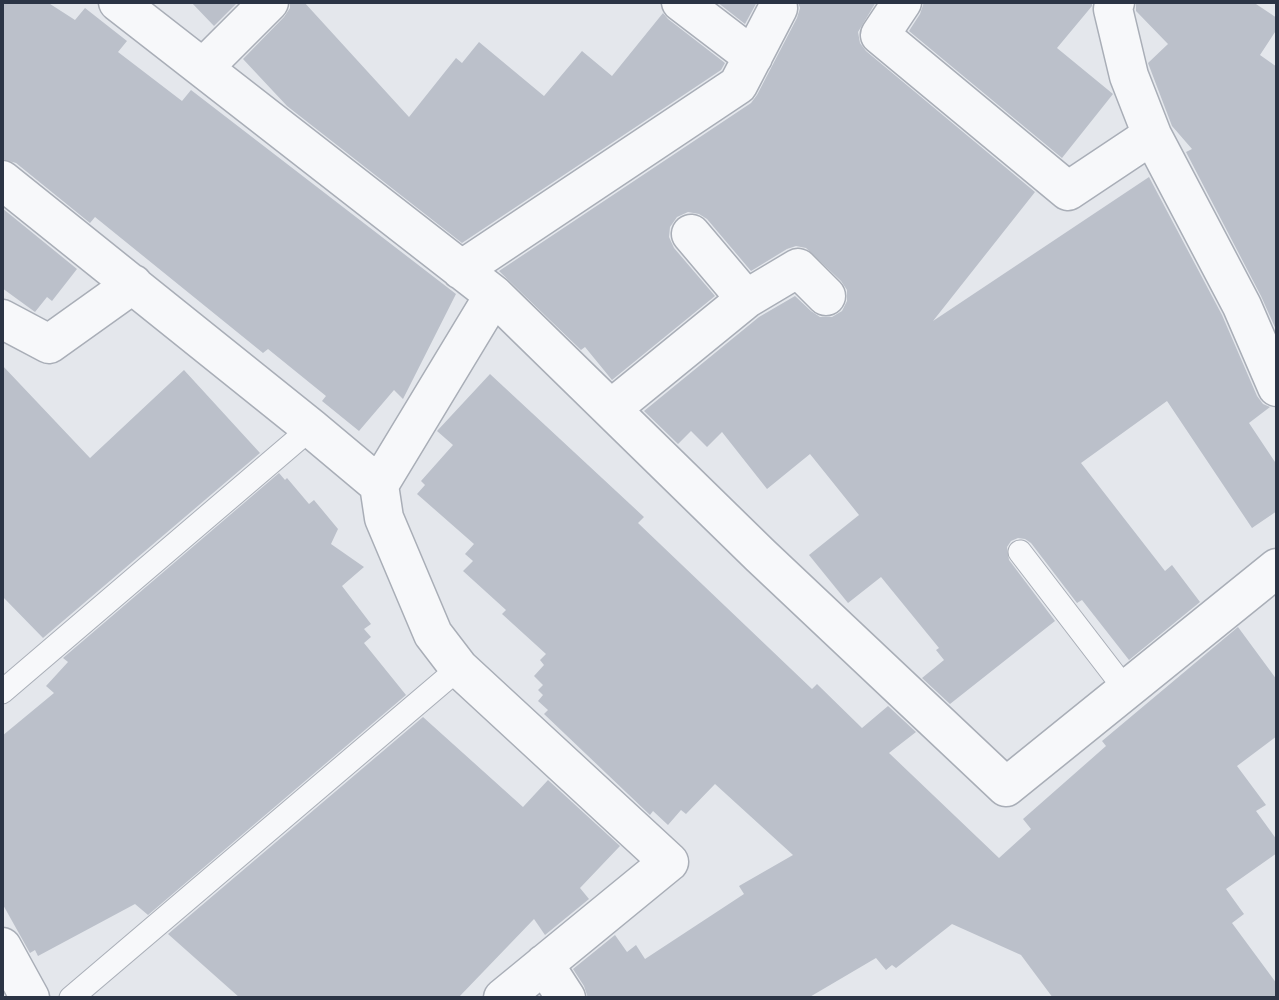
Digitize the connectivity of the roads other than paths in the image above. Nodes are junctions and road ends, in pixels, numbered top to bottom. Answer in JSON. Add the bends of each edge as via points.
{"nodes":[{"id":1,"x":118,"y":2,"type":"edge"},
{"id":2,"x":269,"y":2,"type":"edge"},
{"id":3,"x":681,"y":2,"type":"edge"},
{"id":4,"x":902,"y":2,"type":"edge"},
{"id":5,"x":1115,"y":2,"type":"edge"},
{"id":6,"x":778,"y":8,"type":"dead end"},
{"id":7,"x":753,"y":57,"type":"junction"},
{"id":8,"x":203,"y":68,"type":"junction"},
{"id":9,"x":1152,"y":135,"type":"junction"},
{"id":10,"x":2,"y":180,"type":"edge"},
{"id":11,"x":691,"y":234,"type":"dead end"},
{"id":12,"x":461,"y":270,"type":"junction"},
{"id":13,"x":133,"y":284,"type":"junction"},
{"id":14,"x":494,"y":295,"type":"junction"},
{"id":15,"x":826,"y":296,"type":"dead end"},
{"id":16,"x":746,"y":299,"type":"junction"},
{"id":17,"x":2,"y":319,"type":"edge"},
{"id":18,"x":1277,"y":387,"type":"edge"},
{"id":19,"x":611,"y":410,"type":"junction"},
{"id":20,"x":311,"y":428,"type":"junction"},
{"id":21,"x":379,"y":485,"type":"junction"},
{"id":22,"x":1020,"y":552,"type":"dead end"},
{"id":23,"x":1277,"y":568,"type":"edge"},
{"id":24,"x":459,"y":668,"type":"junction"},
{"id":25,"x":1126,"y":690,"type":"junction"},
{"id":26,"x":2,"y":692,"type":"edge"},
{"id":27,"x":2,"y":947,"type":"edge"},
{"id":28,"x":544,"y":964,"type":"junction"},
{"id":29,"x":30,"y":998,"type":"edge"},
{"id":30,"x":71,"y":998,"type":"edge"},
{"id":31,"x":503,"y":998,"type":"edge"},
{"id":32,"x":566,"y":998,"type":"edge"}],
"edges":[{"from":1,"to":8,"type":"street"},
{"from":2,"to":8,"type":"street"},
{"from":3,"to":7,"type":"street"},
{"from":4,"to":9,"type":"street","via":[[880,34],[1068,191]]},
{"from":5,"to":9,"type":"street","via":[[1129,76]]},
{"from":6,"to":7,"type":"street"},
{"from":7,"to":12,"type":"street","via":[[738,85]]},
{"from":8,"to":12,"type":"street"},
{"from":9,"to":18,"type":"street","via":[[1242,306]]},
{"from":10,"to":13,"type":"street"},
{"from":11,"to":16,"type":"street"},
{"from":12,"to":14,"type":"street"},
{"from":13,"to":17,"type":"street","via":[[49,344]]},
{"from":13,"to":20,"type":"street"},
{"from":14,"to":19,"type":"street"},
{"from":14,"to":21,"type":"street"},
{"from":15,"to":16,"type":"street","via":[[797,268]]},
{"from":16,"to":19,"type":"street"},
{"from":19,"to":25,"type":"street","via":[[1006,787]]},
{"from":20,"to":21,"type":"street"},
{"from":20,"to":26,"type":"lane"},
{"from":21,"to":24,"type":"street","via":[[384,518],[432,634]]},
{"from":22,"to":25,"type":"lane"},
{"from":23,"to":25,"type":"street"},
{"from":24,"to":28,"type":"street","via":[[669,862]]},
{"from":24,"to":30,"type":"lane"},
{"from":27,"to":29,"type":"street"},
{"from":28,"to":31,"type":"street"},
{"from":28,"to":32,"type":"street"}]}
